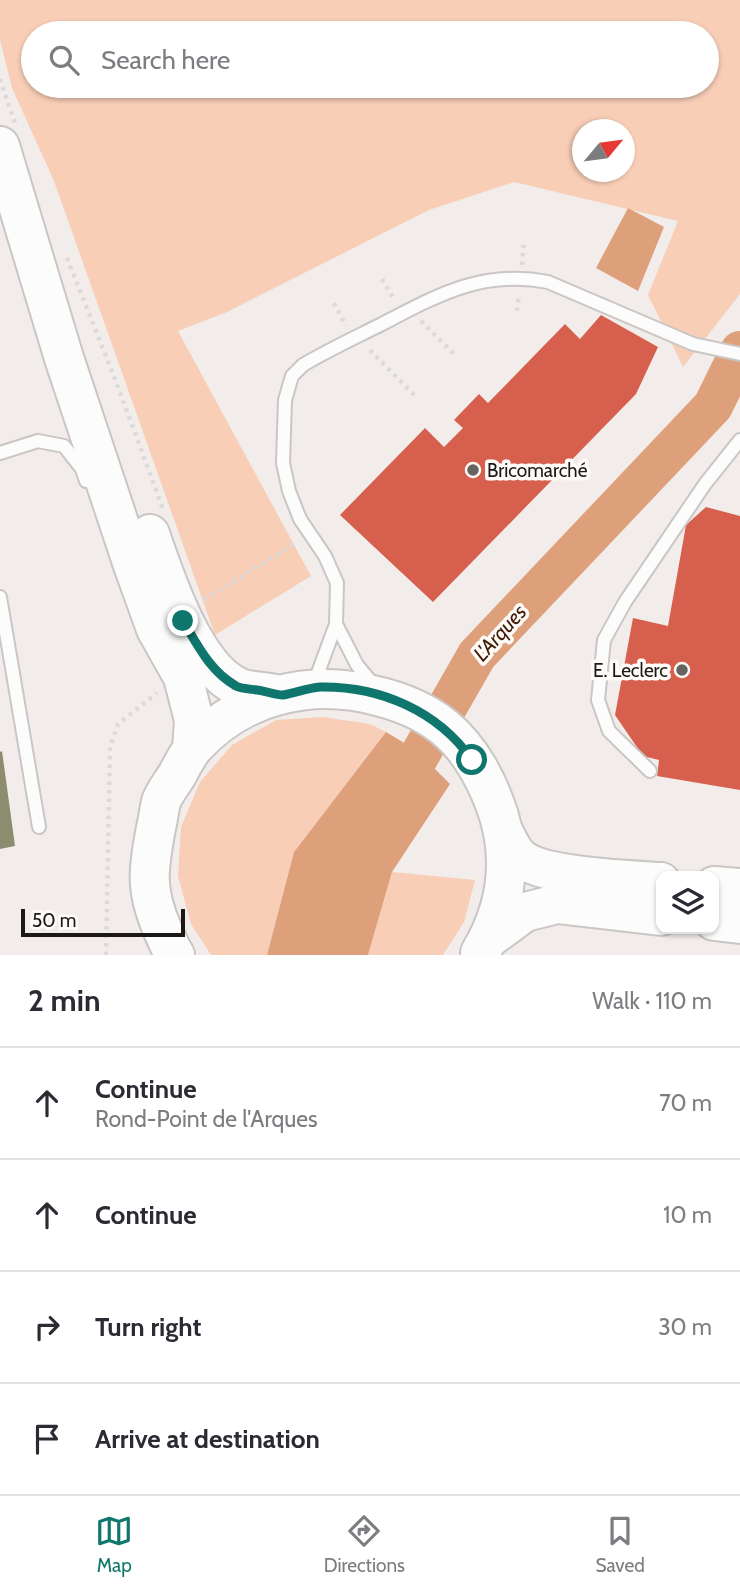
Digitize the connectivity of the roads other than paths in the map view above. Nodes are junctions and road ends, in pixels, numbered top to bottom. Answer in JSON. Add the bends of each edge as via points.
{"nodes":[{"id":1,"x":7,"y":142,"type":"edge"},
{"id":2,"x":740,"y":354,"type":"edge"},
{"id":3,"x":740,"y":440,"type":"edge"},
{"id":4,"x":0,"y":453,"type":"edge"},
{"id":5,"x":91,"y":495,"type":"dead end"},
{"id":6,"x":124,"y":581,"type":"dead end"},
{"id":7,"x":0,"y":597,"type":"edge"},
{"id":8,"x":336,"y":624,"type":"junction"},
{"id":9,"x":183,"y":677,"type":"junction"},
{"id":10,"x":318,"y":687,"type":"junction"},
{"id":11,"x":280,"y":695,"type":"junction"},
{"id":12,"x":389,"y":699,"type":"junction"},
{"id":13,"x":192,"y":749,"type":"junction"},
{"id":14,"x":650,"y":771,"type":"dead end"},
{"id":15,"x":39,"y":827,"type":"dead end"},
{"id":16,"x":504,"y":833,"type":"junction"},
{"id":17,"x":656,"y":882,"type":"edge"},
{"id":18,"x":719,"y":886,"type":"edge"},
{"id":19,"x":740,"y":888,"type":"edge"},
{"id":20,"x":656,"y":915,"type":"edge"},
{"id":21,"x":719,"y":922,"type":"edge"},
{"id":22,"x":740,"y":924,"type":"edge"},
{"id":23,"x":483,"y":947,"type":"edge"},
{"id":24,"x":173,"y":954,"type":"edge"}],
"edges":[{"from":1,"to":9,"type":"main road","via":[[64,358],[156,629]]},
{"from":1,"to":11,"type":"main road","via":[[69,300],[183,621],[208,663],[238,688]]},
{"from":2,"to":8,"type":"lane","via":[[693,344],[548,282],[526,277],[482,280],[436,296],[316,357],[292,376],[285,400],[283,463],[300,519],[337,583]]},
{"from":3,"to":14,"type":"lane","via":[[705,484],[604,639],[598,700],[609,730]]},
{"from":4,"to":5,"type":"lane","via":[[38,441],[64,446],[82,470]]},
{"from":6,"to":9,"type":"lane","via":[[158,649],[172,671]]},
{"from":7,"to":15,"type":"lane"},
{"from":8,"to":10,"type":"lane","via":[[319,670]]},
{"from":8,"to":12,"type":"lane","via":[[357,666]]},
{"from":9,"to":13,"type":"main road","via":[[194,720]]},
{"from":10,"to":11,"type":"main road"},
{"from":10,"to":12,"type":"main road"},
{"from":11,"to":13,"type":"main road","via":[[258,701],[222,721]]},
{"from":12,"to":16,"type":"main road","via":[[437,722],[460,743],[492,795]]},
{"from":13,"to":24,"type":"main road","via":[[162,801],[150,860],[150,896]]},
{"from":16,"to":17,"type":"main road","via":[[518,856],[532,866]]},
{"from":16,"to":23,"type":"main road","via":[[507,869],[502,905]]},
{"from":18,"to":19,"type":"main road"},
{"from":20,"to":23,"type":"main road","via":[[557,904],[525,912]]},
{"from":21,"to":22,"type":"main road"}]}
